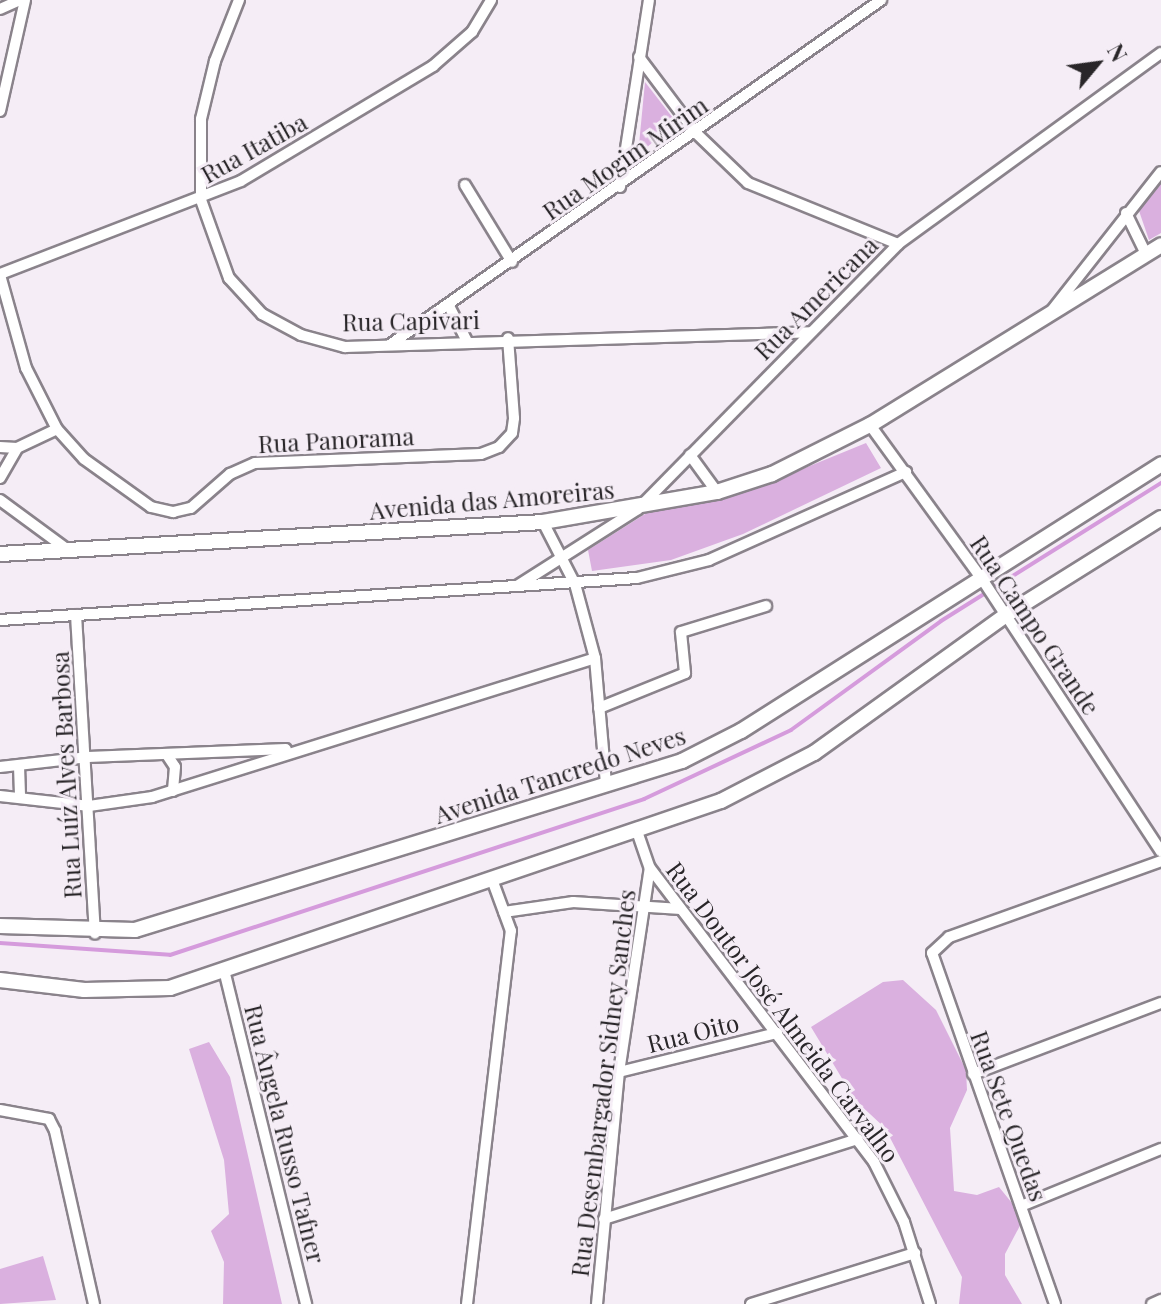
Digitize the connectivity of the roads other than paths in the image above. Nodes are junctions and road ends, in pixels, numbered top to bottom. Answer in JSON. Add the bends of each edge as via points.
{"nodes":[{"id":1,"x":22,"y":0,"type":"edge"},
{"id":2,"x":239,"y":0,"type":"edge"},
{"id":3,"x":491,"y":0,"type":"edge"},
{"id":4,"x":649,"y":0,"type":"edge"},
{"id":5,"x":881,"y":0,"type":"edge"},
{"id":6,"x":0,"y":9,"type":"edge"},
{"id":7,"x":1161,"y":53,"type":"edge"},
{"id":8,"x":639,"y":57,"type":"junction"},
{"id":9,"x":0,"y":111,"type":"edge"},
{"id":10,"x":696,"y":133,"type":"junction"},
{"id":11,"x":1161,"y":172,"type":"edge"},
{"id":12,"x":465,"y":185,"type":"dead end"},
{"id":13,"x":620,"y":187,"type":"junction"},
{"id":14,"x":201,"y":200,"type":"junction"},
{"id":15,"x":1126,"y":213,"type":"junction"},
{"id":16,"x":898,"y":244,"type":"junction"},
{"id":17,"x":1161,"y":245,"type":"edge"},
{"id":18,"x":1146,"y":254,"type":"junction"},
{"id":19,"x":512,"y":262,"type":"junction"},
{"id":20,"x":0,"y":275,"type":"edge"},
{"id":21,"x":449,"y":306,"type":"junction"},
{"id":22,"x":1049,"y":314,"type":"junction"},
{"id":23,"x":811,"y":332,"type":"junction"},
{"id":24,"x":508,"y":338,"type":"junction"},
{"id":25,"x":467,"y":341,"type":"junction"},
{"id":26,"x":389,"y":345,"type":"junction"},
{"id":27,"x":870,"y":425,"type":"junction"},
{"id":28,"x":57,"y":429,"type":"junction"},
{"id":29,"x":0,"y":447,"type":"edge"},
{"id":30,"x":17,"y":448,"type":"junction"},
{"id":31,"x":690,"y":455,"type":"junction"},
{"id":32,"x":1161,"y":464,"type":"edge"},
{"id":33,"x":906,"y":472,"type":"junction"},
{"id":34,"x":0,"y":478,"type":"edge"},
{"id":35,"x":717,"y":492,"type":"junction"},
{"id":36,"x":0,"y":500,"type":"edge"},
{"id":37,"x":638,"y":509,"type":"junction"},
{"id":38,"x":1161,"y":518,"type":"edge"},
{"id":39,"x":543,"y":522,"type":"junction"},
{"id":40,"x":68,"y":550,"type":"junction"},
{"id":41,"x":0,"y":554,"type":"edge"},
{"id":42,"x":563,"y":559,"type":"junction"},
{"id":43,"x":984,"y":582,"type":"junction"},
{"id":44,"x":575,"y":584,"type":"junction"},
{"id":45,"x":515,"y":587,"type":"junction"},
{"id":46,"x":766,"y":606,"type":"dead end"},
{"id":47,"x":1004,"y":611,"type":"junction"},
{"id":48,"x":76,"y":615,"type":"junction"},
{"id":49,"x":0,"y":620,"type":"edge"},
{"id":50,"x":595,"y":658,"type":"junction"},
{"id":51,"x":599,"y":708,"type":"junction"},
{"id":52,"x":300,"y":748,"type":"junction"},
{"id":53,"x":167,"y":755,"type":"junction"},
{"id":54,"x":88,"y":757,"type":"junction"},
{"id":55,"x":19,"y":766,"type":"junction"},
{"id":56,"x":0,"y":767,"type":"edge"},
{"id":57,"x":606,"y":785,"type":"junction"},
{"id":58,"x":173,"y":791,"type":"junction"},
{"id":59,"x":0,"y":796,"type":"edge"},
{"id":60,"x":20,"y":798,"type":"junction"},
{"id":61,"x":89,"y":806,"type":"junction"},
{"id":62,"x":638,"y":834,"type":"junction"},
{"id":63,"x":1161,"y":852,"type":"edge"},
{"id":64,"x":1161,"y":861,"type":"edge"},
{"id":65,"x":650,"y":868,"type":"junction"},
{"id":66,"x":493,"y":882,"type":"junction"},
{"id":67,"x":644,"y":905,"type":"junction"},
{"id":68,"x":681,"y":909,"type":"junction"},
{"id":69,"x":504,"y":912,"type":"junction"},
{"id":70,"x":0,"y":926,"type":"edge"},
{"id":71,"x":95,"y":933,"type":"junction"},
{"id":72,"x":225,"y":974,"type":"junction"},
{"id":73,"x":0,"y":980,"type":"edge"},
{"id":74,"x":1161,"y":1003,"type":"edge"},
{"id":75,"x":777,"y":1033,"type":"junction"},
{"id":76,"x":619,"y":1072,"type":"junction"},
{"id":77,"x":973,"y":1074,"type":"junction"},
{"id":78,"x":0,"y":1110,"type":"edge"},
{"id":79,"x":858,"y":1139,"type":"junction"},
{"id":80,"x":1161,"y":1149,"type":"edge"},
{"id":81,"x":1021,"y":1206,"type":"junction"},
{"id":82,"x":604,"y":1219,"type":"junction"},
{"id":83,"x":915,"y":1253,"type":"junction"},
{"id":84,"x":1161,"y":1300,"type":"edge"},
{"id":85,"x":94,"y":1304,"type":"edge"},
{"id":86,"x":306,"y":1304,"type":"edge"},
{"id":87,"x":467,"y":1304,"type":"edge"},
{"id":88,"x":597,"y":1304,"type":"edge"},
{"id":89,"x":751,"y":1304,"type":"edge"},
{"id":90,"x":930,"y":1304,"type":"edge"},
{"id":91,"x":1055,"y":1304,"type":"edge"},
{"id":92,"x":1152,"y":1304,"type":"edge"}],
"edges":[{"from":1,"to":6,"type":"street"},
{"from":1,"to":9,"type":"street"},
{"from":2,"to":14,"type":"street","name":"Rua Capivari","via":[[215,61],[201,119]]},
{"from":3,"to":14,"type":"street","name":"Rua Itatiba","via":[[472,32],[433,66]]},
{"from":4,"to":8,"type":"street"},
{"from":5,"to":10,"type":"street","name":"Rua Mogim Mirim"},
{"from":7,"to":16,"type":"street","name":"Rua Americana"},
{"from":8,"to":10,"type":"street"},
{"from":8,"to":13,"type":"street"},
{"from":10,"to":13,"type":"street","name":"Rua Mogim Mirim"},
{"from":10,"to":16,"type":"street","via":[[748,183]]},
{"from":11,"to":15,"type":"street"},
{"from":12,"to":19,"type":"street"},
{"from":13,"to":19,"type":"street","name":"Rua Mogim Mirim"},
{"from":14,"to":20,"type":"street","name":"Rua Itatiba"},
{"from":14,"to":26,"type":"street","name":"Rua Capivari","via":[[229,278],[262,314],[301,335],[345,347]]},
{"from":15,"to":18,"type":"street"},
{"from":15,"to":22,"type":"street"},
{"from":16,"to":23,"type":"street","name":"Rua Americana"},
{"from":17,"to":18,"type":"main road","name":"Avenida das Amoreiras"},
{"from":18,"to":22,"type":"main road","name":"Avenida das Amoreiras"},
{"from":19,"to":21,"type":"street","name":"Rua Mogim Mirim"},
{"from":20,"to":28,"type":"street","via":[[26,368]]},
{"from":21,"to":25,"type":"street"},
{"from":21,"to":26,"type":"street","name":"Rua Mogim Mirim"},
{"from":22,"to":27,"type":"main road","name":"Avenida das Amoreiras"},
{"from":23,"to":24,"type":"street","name":"Rua Capivari"},
{"from":23,"to":31,"type":"street","name":"Rua Americana"},
{"from":24,"to":25,"type":"street","name":"Rua Capivari"},
{"from":24,"to":28,"type":"street","name":"Rua Panorama","via":[[512,433],[481,454],[255,463],[230,474],[191,508],[173,512],[151,507],[84,459]]},
{"from":25,"to":26,"type":"street","name":"Rua Capivari"},
{"from":27,"to":33,"type":"street","name":"Rua Campo Grande"},
{"from":27,"to":35,"type":"main road","name":"Avenida das Amoreiras","via":[[784,469]]},
{"from":28,"to":30,"type":"street"},
{"from":29,"to":30,"type":"street"},
{"from":30,"to":34,"type":"street"},
{"from":31,"to":35,"type":"street"},
{"from":31,"to":37,"type":"street","name":"Rua Americana"},
{"from":32,"to":43,"type":"main road","name":"Avenida Tancredo Neves"},
{"from":33,"to":43,"type":"street","name":"Rua Campo Grande"},
{"from":33,"to":44,"type":"street","via":[[709,560]]},
{"from":35,"to":37,"type":"main road","name":"Avenida das Amoreiras"},
{"from":36,"to":40,"type":"street"},
{"from":37,"to":39,"type":"main road","name":"Avenida das Amoreiras"},
{"from":37,"to":42,"type":"street","name":"Rua Americana"},
{"from":38,"to":47,"type":"main road"},
{"from":39,"to":40,"type":"main road","name":"Avenida das Amoreiras"},
{"from":39,"to":42,"type":"street"},
{"from":40,"to":41,"type":"main road","name":"Avenida das Amoreiras"},
{"from":42,"to":44,"type":"street"},
{"from":42,"to":45,"type":"street","name":"Rua Americana"},
{"from":43,"to":47,"type":"street","name":"Rua Campo Grande"},
{"from":43,"to":57,"type":"main road","name":"Avenida Tancredo Neves","via":[[711,747]]},
{"from":44,"to":45,"type":"street"},
{"from":44,"to":50,"type":"street"},
{"from":45,"to":48,"type":"street"},
{"from":46,"to":51,"type":"street","via":[[681,632],[685,673]]},
{"from":47,"to":62,"type":"main road","via":[[814,753],[753,787]]},
{"from":47,"to":63,"type":"street","name":"Rua Campo Grande"},
{"from":48,"to":49,"type":"street"},
{"from":48,"to":54,"type":"street","name":"Rua Luíz Alves Barbosa"},
{"from":50,"to":51,"type":"street"},
{"from":50,"to":52,"type":"street"},
{"from":51,"to":57,"type":"street"},
{"from":52,"to":53,"type":"street"},
{"from":52,"to":58,"type":"street"},
{"from":53,"to":54,"type":"street"},
{"from":53,"to":58,"type":"street","via":[[175,767]]},
{"from":54,"to":55,"type":"street"},
{"from":54,"to":61,"type":"street","name":"Rua Luíz Alves Barbosa"},
{"from":55,"to":56,"type":"street"},
{"from":55,"to":60,"type":"street"},
{"from":57,"to":71,"type":"main road","name":"Avenida Tancredo Neves","via":[[177,918]]},
{"from":58,"to":61,"type":"street"},
{"from":59,"to":60,"type":"street"},
{"from":60,"to":61,"type":"street"},
{"from":61,"to":71,"type":"street","name":"Rua Luíz Alves Barbosa"},
{"from":62,"to":65,"type":"street","name":"Rua Doutor José Almeida Carvalho"},
{"from":62,"to":66,"type":"main road"},
{"from":64,"to":77,"type":"street","name":"Rua Sete Quedas","via":[[938,943],[932,963]]},
{"from":65,"to":67,"type":"street","name":"Rua Desembargador Sidney Sanches"},
{"from":65,"to":68,"type":"street","name":"Rua Doutor José Almeida Carvalho"},
{"from":66,"to":69,"type":"street"},
{"from":66,"to":72,"type":"main road"},
{"from":67,"to":68,"type":"street"},
{"from":67,"to":69,"type":"street","via":[[573,902]]},
{"from":67,"to":76,"type":"street","name":"Rua Desembargador Sidney Sanches"},
{"from":68,"to":75,"type":"street","name":"Rua Doutor José Almeida Carvalho"},
{"from":69,"to":87,"type":"street","via":[[511,931]]},
{"from":70,"to":71,"type":"main road","name":"Avenida Tancredo Neves"},
{"from":72,"to":73,"type":"main road","via":[[136,991]]},
{"from":72,"to":86,"type":"street","name":"Rua Ângela Russo Tafner"},
{"from":74,"to":77,"type":"street"},
{"from":75,"to":76,"type":"street","name":"Rua Oito"},
{"from":75,"to":79,"type":"street","name":"Rua Doutor José Almeida Carvalho"},
{"from":76,"to":82,"type":"street","name":"Rua Desembargador Sidney Sanches"},
{"from":77,"to":81,"type":"street","name":"Rua Sete Quedas"},
{"from":78,"to":85,"type":"street","via":[[49,1119],[55,1131]]},
{"from":79,"to":82,"type":"street"},
{"from":79,"to":83,"type":"street","name":"Rua Doutor José Almeida Carvalho"},
{"from":80,"to":81,"type":"street"},
{"from":81,"to":91,"type":"street","name":"Rua Sete Quedas"},
{"from":82,"to":88,"type":"street","name":"Rua Desembargador Sidney Sanches"},
{"from":83,"to":89,"type":"street"},
{"from":83,"to":90,"type":"street","name":"Rua Doutor José Almeida Carvalho"},
{"from":84,"to":92,"type":"street"}]}
